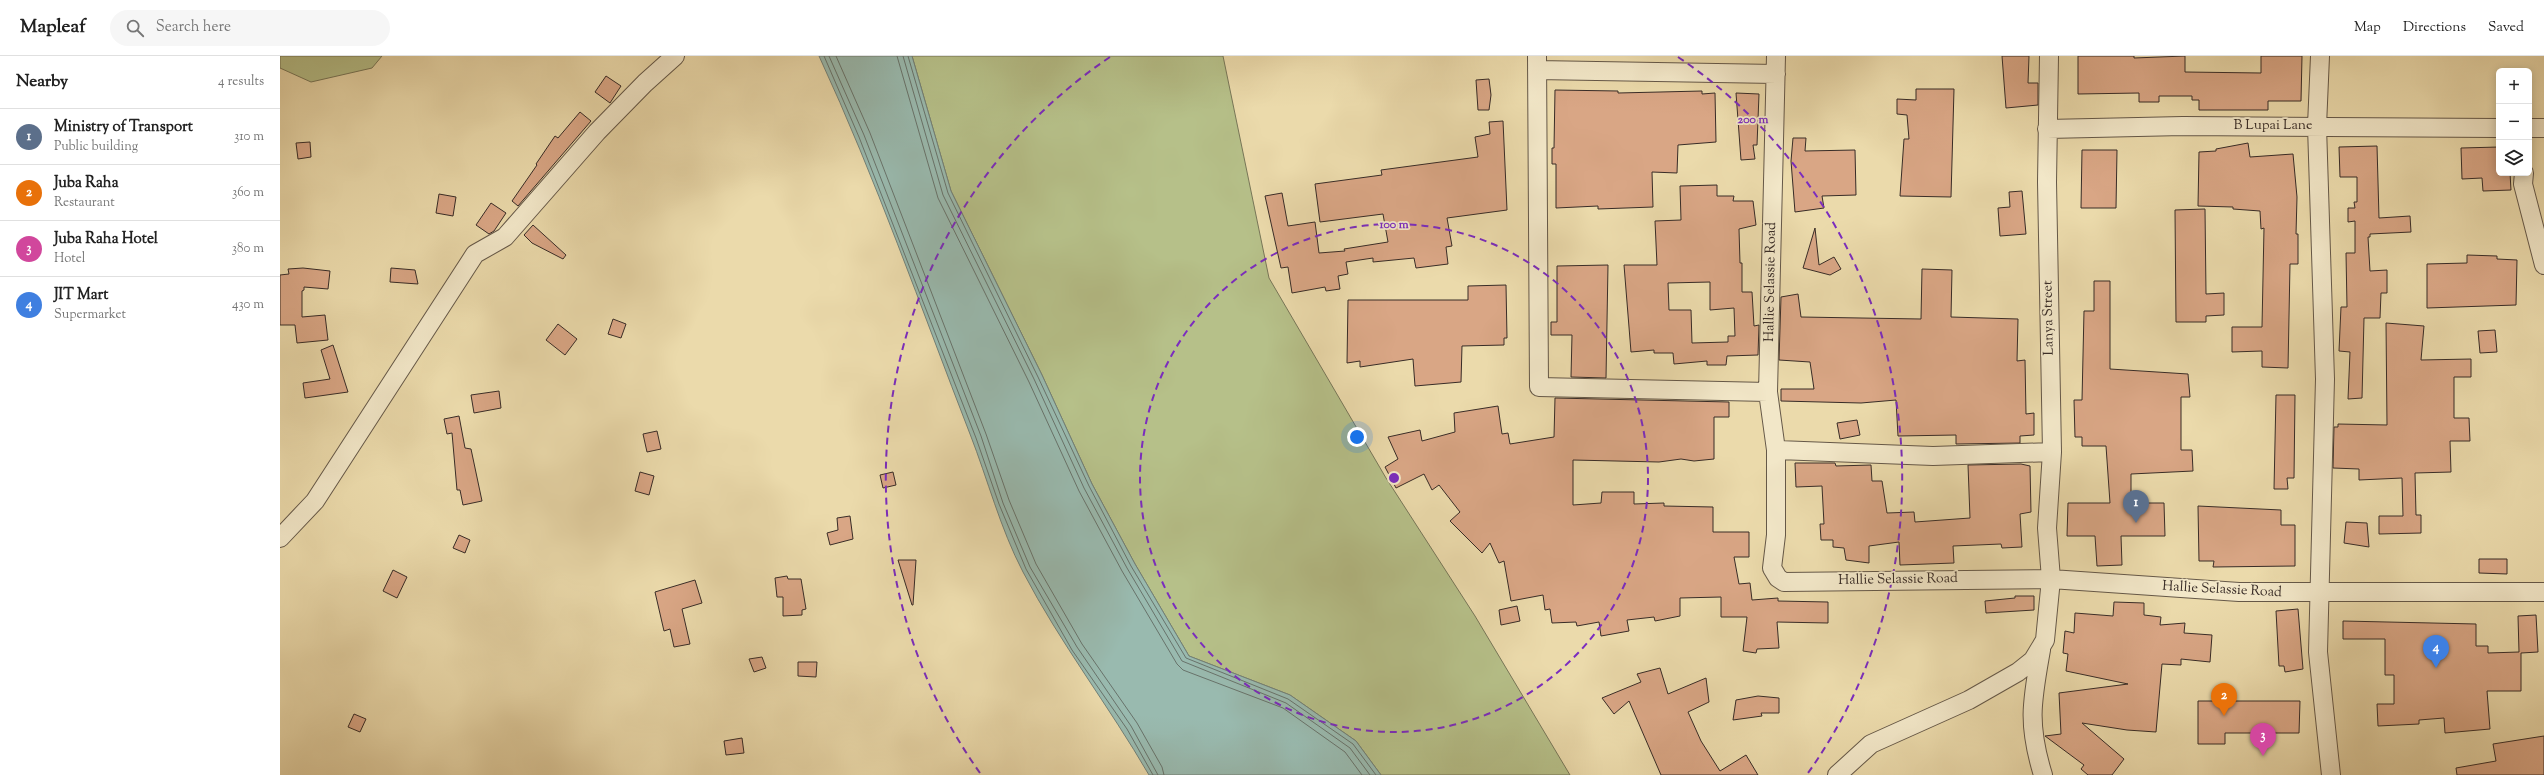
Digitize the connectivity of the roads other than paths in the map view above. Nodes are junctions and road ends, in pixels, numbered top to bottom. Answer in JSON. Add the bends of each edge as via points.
{"nodes":[{"id":1,"x":675,"y":56,"type":"edge"},
{"id":2,"x":1776,"y":56,"type":"edge"},
{"id":3,"x":2050,"y":56,"type":"edge"},
{"id":4,"x":2320,"y":56,"type":"edge"},
{"id":5,"x":1537,"y":63,"type":"edge"},
{"id":6,"x":1776,"y":74,"type":"junction"},
{"id":7,"x":2317,"y":126,"type":"junction"},
{"id":8,"x":2496,"y":128,"type":"edge"},
{"id":9,"x":2532,"y":128,"type":"edge"},
{"id":10,"x":2544,"y":128,"type":"edge"},
{"id":11,"x":2047,"y":129,"type":"junction"},
{"id":12,"x":2524,"y":176,"type":"edge"},
{"id":13,"x":2544,"y":265,"type":"edge"},
{"id":14,"x":1768,"y":392,"type":"junction"},
{"id":15,"x":1776,"y":450,"type":"junction"},
{"id":16,"x":2052,"y":452,"type":"junction"},
{"id":17,"x":280,"y":538,"type":"edge"},
{"id":18,"x":2050,"y":579,"type":"junction"},
{"id":19,"x":2544,"y":592,"type":"edge"},
{"id":20,"x":2321,"y":593,"type":"junction"},
{"id":21,"x":2041,"y":649,"type":"junction"},
{"id":22,"x":1837,"y":775,"type":"edge"},
{"id":23,"x":2043,"y":775,"type":"edge"},
{"id":24,"x":2331,"y":775,"type":"edge"}],
"edges":[{"from":1,"to":17,"type":"street","via":[[597,132],[505,237],[474,254],[315,501]]},
{"from":2,"to":6,"type":"street","name":"Hallie Selassie Road"},
{"from":3,"to":11,"type":"street","name":"Lanya Street"},
{"from":4,"to":7,"type":"street"},
{"from":5,"to":6,"type":"street"},
{"from":5,"to":14,"type":"street","via":[[1539,387]]},
{"from":6,"to":14,"type":"street","name":"Hallie Selassie Road"},
{"from":7,"to":8,"type":"street","name":"B Lupai Lane"},
{"from":7,"to":11,"type":"street","name":"B Lupai Lane"},
{"from":7,"to":20,"type":"street","via":[[2325,379]]},
{"from":9,"to":10,"type":"street"},
{"from":11,"to":16,"type":"street","name":"Lanya Street"},
{"from":12,"to":13,"type":"street","via":[[2523,184]]},
{"from":14,"to":15,"type":"street","name":"Hallie Selassie Road"},
{"from":15,"to":16,"type":"street","via":[[1933,456]]},
{"from":15,"to":18,"type":"street","name":"Hallie Selassie Road","via":[[1776,535],[1772,568],[1784,582]]},
{"from":16,"to":18,"type":"street","name":"Lanya Street","via":[[2047,528]]},
{"from":18,"to":20,"type":"street","name":"Hallie Selassie Road","via":[[2239,592]]},
{"from":18,"to":21,"type":"street","name":"Lanya Street","via":[[2045,640]]},
{"from":19,"to":20,"type":"street","name":"Hallie Selassie Road"},
{"from":20,"to":24,"type":"street","via":[[2318,652]]},
{"from":21,"to":22,"type":"street","via":[[2033,660],[1996,686],[1871,744]]},
{"from":21,"to":23,"type":"street","name":"Lanya Street","via":[[2031,714],[2033,740]]}]}
